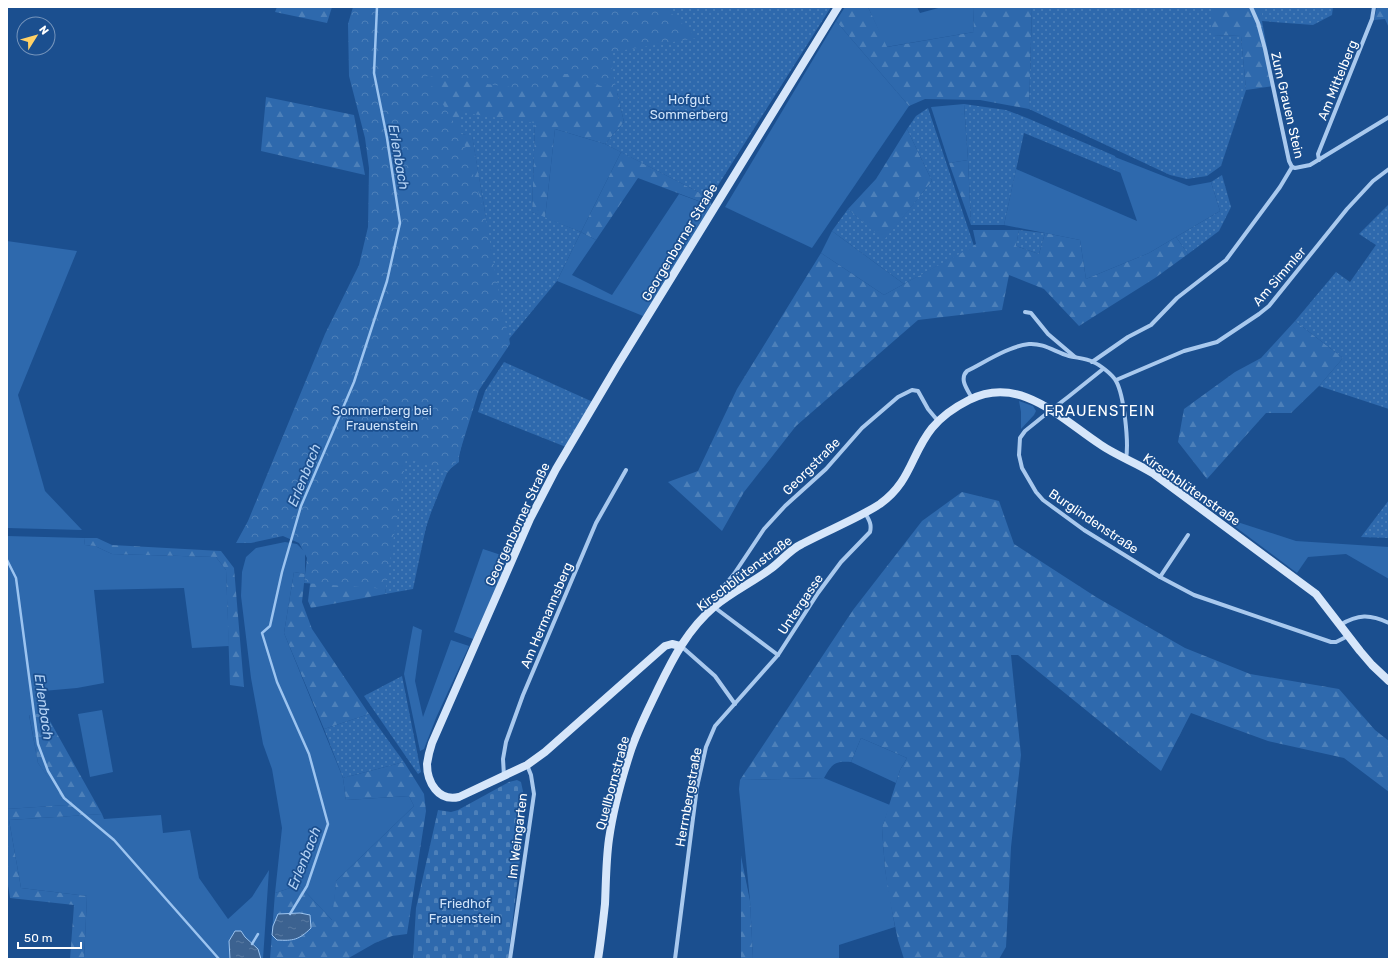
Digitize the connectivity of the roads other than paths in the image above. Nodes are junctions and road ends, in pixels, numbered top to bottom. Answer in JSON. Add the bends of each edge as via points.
{"nodes":[{"id":1,"x":838,"y":7,"type":"edge"},
{"id":2,"x":1251,"y":7,"type":"edge"},
{"id":3,"x":1374,"y":7,"type":"edge"},
{"id":4,"x":1389,"y":117,"type":"edge"},
{"id":5,"x":1319,"y":160,"type":"junction"},
{"id":6,"x":1292,"y":167,"type":"junction"},
{"id":7,"x":1389,"y":169,"type":"edge"},
{"id":8,"x":1025,"y":312,"type":"dead end"},
{"id":9,"x":1075,"y":358,"type":"junction"},
{"id":10,"x":1092,"y":362,"type":"junction"},
{"id":11,"x":1103,"y":369,"type":"junction"},
{"id":12,"x":1116,"y":380,"type":"junction"},
{"id":13,"x":972,"y":398,"type":"junction"},
{"id":14,"x":1051,"y":410,"type":"junction"},
{"id":15,"x":938,"y":421,"type":"junction"},
{"id":16,"x":1126,"y":459,"type":"junction"},
{"id":17,"x":626,"y":470,"type":"dead end"},
{"id":18,"x":865,"y":513,"type":"junction"},
{"id":19,"x":1188,"y":535,"type":"dead end"},
{"id":20,"x":1160,"y":577,"type":"junction"},
{"id":21,"x":715,"y":606,"type":"junction"},
{"id":22,"x":1389,"y":623,"type":"edge"},
{"id":23,"x":1339,"y":625,"type":"junction"},
{"id":24,"x":1348,"y":636,"type":"junction"},
{"id":25,"x":680,"y":646,"type":"junction"},
{"id":26,"x":778,"y":654,"type":"junction"},
{"id":27,"x":1389,"y":681,"type":"edge"},
{"id":28,"x":735,"y":704,"type":"junction"},
{"id":29,"x":527,"y":765,"type":"junction"},
{"id":30,"x":504,"y":776,"type":"junction"},
{"id":31,"x":510,"y":959,"type":"edge"},
{"id":32,"x":598,"y":959,"type":"edge"},
{"id":33,"x":675,"y":959,"type":"edge"}],
"edges":[{"from":1,"to":30,"type":"main road","name":"Georgenborner Straße","via":[[714,206],[556,469],[530,519],[435,736],[428,756],[428,770],[433,786],[439,794],[450,798],[459,797]]},
{"from":2,"to":6,"type":"street","name":"Zum Grauen Stein","via":[[1265,49]]},
{"from":3,"to":5,"type":"street","name":"Am Mittelberg","via":[[1372,19],[1318,154]]},
{"from":4,"to":5,"type":"street"},
{"from":5,"to":6,"type":"street","via":[[1310,165]]},
{"from":6,"to":10,"type":"street","name":"Zum Grauen Stein","via":[[1226,260],[1177,298],[1151,325],[1128,337]]},
{"from":7,"to":12,"type":"street","name":"Am Simmler","via":[[1373,181],[1347,209],[1269,306],[1259,314],[1217,342],[1184,351]]},
{"from":8,"to":9,"type":"street","via":[[1031,312],[1048,334]]},
{"from":9,"to":10,"type":"street"},
{"from":9,"to":13,"type":"street","via":[[1038,345],[1029,344],[1009,350],[967,371],[963,380]]},
{"from":10,"to":11,"type":"street"},
{"from":11,"to":12,"type":"street"},
{"from":11,"to":14,"type":"street","name":"Burglindenstraße"},
{"from":12,"to":16,"type":"street","via":[[1124,414]]},
{"from":13,"to":14,"type":"main road","name":"Kirschblütenstraße","via":[[992,393],[1016,393],[1038,401]]},
{"from":13,"to":15,"type":"main road","name":"Kirschblütenstraße","via":[[956,406]]},
{"from":14,"to":16,"type":"main road","name":"Kirschblütenstraße","via":[[1106,449]]},
{"from":14,"to":20,"type":"street","name":"Burglindenstraße","via":[[1020,438],[1019,455],[1022,468],[1031,485],[1043,500],[1084,530]]},
{"from":15,"to":18,"type":"main road","name":"Kirschblütenstraße","via":[[926,437],[901,484]]},
{"from":15,"to":21,"type":"street","name":"Georgstraße","via":[[918,391],[912,390],[898,397],[862,428],[826,469],[764,529],[719,592]]},
{"from":16,"to":23,"type":"main road","name":"Kirschblütenstraße","via":[[1154,474],[1316,594]]},
{"from":17,"to":30,"type":"street","name":"Am Hermannsberg","via":[[596,523],[523,695],[506,742]]},
{"from":18,"to":21,"type":"main road","name":"Kirschblütenstraße","via":[[795,548],[776,565]]},
{"from":18,"to":26,"type":"street","name":"Untergasse","via":[[870,521],[870,532],[841,562]]},
{"from":19,"to":20,"type":"street"},
{"from":20,"to":24,"type":"street","name":"Burglindenstraße","via":[[1194,594],[1331,642]]},
{"from":21,"to":25,"type":"main road","name":"Kirschblütenstraße","via":[[692,629]]},
{"from":21,"to":26,"type":"street"},
{"from":22,"to":23,"type":"street","via":[[1368,616],[1348,620]]},
{"from":23,"to":24,"type":"main road","name":"Kirschblütenstraße"},
{"from":24,"to":27,"type":"main road","name":"Kirschblütenstraße"},
{"from":25,"to":28,"type":"street","via":[[715,676]]},
{"from":25,"to":29,"type":"main road","name":"Georgenborner Straße","via":[[665,646]]},
{"from":25,"to":32,"type":"main road","name":"Quellbornstraße","via":[[636,738],[621,786],[609,840]]},
{"from":26,"to":28,"type":"street","name":"Untergasse"},
{"from":28,"to":33,"type":"street","name":"Herrnbergstraße","via":[[715,726],[706,747],[697,787]]},
{"from":29,"to":30,"type":"main road","name":"Georgenborner Straße"},
{"from":29,"to":31,"type":"street","name":"Im Weingarten","via":[[534,794]]}]}
